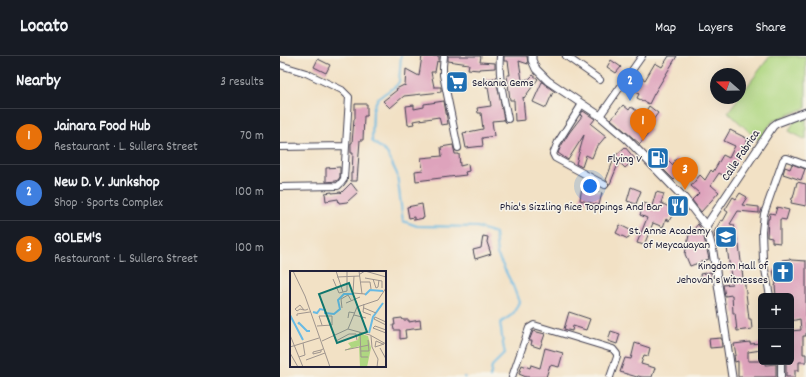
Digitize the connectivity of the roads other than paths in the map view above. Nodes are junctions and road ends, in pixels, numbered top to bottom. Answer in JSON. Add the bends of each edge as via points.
{"nodes":[{"id":1,"x":444,"y":56,"type":"edge"},
{"id":2,"x":500,"y":56,"type":"edge"},
{"id":3,"x":532,"y":56,"type":"edge"},
{"id":4,"x":566,"y":56,"type":"edge"},
{"id":5,"x":642,"y":56,"type":"edge"},
{"id":6,"x":280,"y":65,"type":"edge"},
{"id":7,"x":600,"y":80,"type":"dead end"},
{"id":8,"x":582,"y":104,"type":"junction"},
{"id":9,"x":806,"y":112,"type":"edge"},
{"id":10,"x":600,"y":116,"type":"junction"},
{"id":11,"x":508,"y":119,"type":"dead end"},
{"id":12,"x":345,"y":146,"type":"junction"},
{"id":13,"x":280,"y":147,"type":"edge"},
{"id":14,"x":458,"y":148,"type":"dead end"},
{"id":15,"x":806,"y":165,"type":"edge"},
{"id":16,"x":605,"y":185,"type":"dead end"},
{"id":17,"x":280,"y":187,"type":"edge"},
{"id":18,"x":706,"y":226,"type":"junction"},
{"id":19,"x":769,"y":293,"type":"edge"},
{"id":20,"x":781,"y":365,"type":"edge"},
{"id":21,"x":512,"y":377,"type":"edge"},
{"id":22,"x":610,"y":377,"type":"edge"},
{"id":23,"x":732,"y":377,"type":"edge"},
{"id":24,"x":781,"y":377,"type":"edge"}],
"edges":[{"from":1,"to":14,"type":"street","via":[[443,75]]},
{"from":2,"to":11,"type":"street","via":[[501,81]]},
{"from":3,"to":8,"type":"street","via":[[536,69],[548,81]]},
{"from":4,"to":7,"type":"street"},
{"from":5,"to":10,"type":"street"},
{"from":6,"to":12,"type":"street","via":[[306,73],[342,90],[349,97]]},
{"from":8,"to":10,"type":"street"},
{"from":8,"to":16,"type":"street","via":[[553,154],[555,158]]},
{"from":9,"to":18,"type":"street","name":"Calle Fabrica","via":[[773,126]]},
{"from":10,"to":18,"type":"street","via":[[627,138],[685,199]]},
{"from":12,"to":13,"type":"street"},
{"from":12,"to":17,"type":"street","via":[[344,179],[338,186]]},
{"from":15,"to":19,"type":"street","via":[[787,158],[783,160],[764,214],[763,259]]},
{"from":18,"to":23,"type":"street","via":[[713,252]]},
{"from":20,"to":24,"type":"street"},
{"from":21,"to":22,"type":"street","via":[[529,328],[534,326],[613,350],[617,357]]}]}
